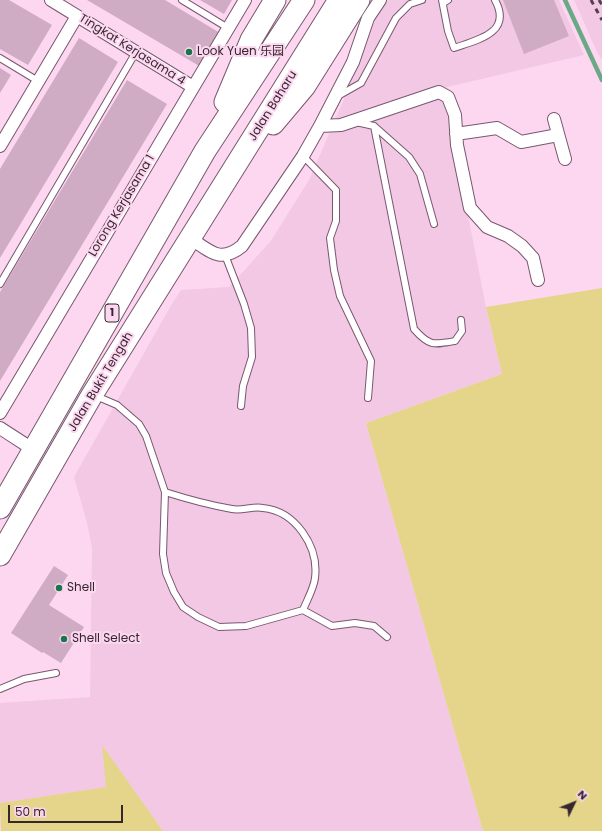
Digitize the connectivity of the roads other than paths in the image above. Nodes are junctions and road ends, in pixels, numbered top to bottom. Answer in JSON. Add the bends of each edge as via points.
{"nodes":[{"id":1,"x":51,"y":0,"type":"edge"},
{"id":2,"x":182,"y":0,"type":"edge"},
{"id":3,"x":245,"y":0,"type":"edge"},
{"id":4,"x":275,"y":0,"type":"edge"},
{"id":5,"x":304,"y":0,"type":"edge"},
{"id":6,"x":339,"y":0,"type":"edge"},
{"id":7,"x":359,"y":0,"type":"edge"},
{"id":8,"x":380,"y":0,"type":"edge"},
{"id":9,"x":422,"y":0,"type":"edge"},
{"id":10,"x":448,"y":0,"type":"edge"},
{"id":11,"x":495,"y":0,"type":"edge"},
{"id":12,"x":77,"y":16,"type":"junction"},
{"id":13,"x":228,"y":28,"type":"junction"},
{"id":14,"x":136,"y":52,"type":"junction"},
{"id":15,"x":0,"y":58,"type":"edge"},
{"id":16,"x":38,"y":81,"type":"junction"},
{"id":17,"x":193,"y":87,"type":"junction"},
{"id":18,"x":334,"y":98,"type":"junction"},
{"id":19,"x":554,"y":119,"type":"dead end"},
{"id":20,"x":353,"y":121,"type":"junction"},
{"id":21,"x":320,"y":126,"type":"junction"},
{"id":22,"x":374,"y":126,"type":"junction"},
{"id":23,"x":456,"y":134,"type":"junction"},
{"id":24,"x":558,"y":135,"type":"junction"},
{"id":25,"x":1,"y":141,"type":"edge"},
{"id":26,"x":205,"y":151,"type":"junction"},
{"id":27,"x":303,"y":156,"type":"junction"},
{"id":28,"x":565,"y":159,"type":"dead end"},
{"id":29,"x":206,"y":211,"type":"junction"},
{"id":30,"x":434,"y":224,"type":"dead end"},
{"id":31,"x":190,"y":238,"type":"junction"},
{"id":32,"x":225,"y":255,"type":"junction"},
{"id":33,"x":538,"y":280,"type":"dead end"},
{"id":34,"x":0,"y":284,"type":"edge"},
{"id":35,"x":461,"y":320,"type":"dead end"},
{"id":36,"x":92,"y":395,"type":"junction"},
{"id":37,"x":368,"y":398,"type":"dead end"},
{"id":38,"x":241,"y":406,"type":"dead end"},
{"id":39,"x":0,"y":413,"type":"edge"},
{"id":40,"x":0,"y":428,"type":"edge"},
{"id":41,"x":34,"y":450,"type":"junction"},
{"id":42,"x":165,"y":492,"type":"junction"},
{"id":43,"x":0,"y":508,"type":"edge"},
{"id":44,"x":0,"y":556,"type":"edge"},
{"id":45,"x":303,"y":610,"type":"junction"},
{"id":46,"x":387,"y":637,"type":"dead end"},
{"id":47,"x":56,"y":673,"type":"dead end"},
{"id":48,"x":0,"y":689,"type":"edge"}],
"edges":[{"from":1,"to":12,"type":"street","name":"Tingkat Kerjasama 4"},
{"from":2,"to":13,"type":"lane"},
{"from":3,"to":13,"type":"street","name":"Lorong Kerjasama 1"},
{"from":4,"to":26,"type":"highway","via":[[251,40]]},
{"from":5,"to":26,"type":"highway","number":"1"},
{"from":6,"to":29,"type":"highway","name":"Jalan Baharu","number":"1"},
{"from":7,"to":29,"type":"highway","via":[[305,86]]},
{"from":8,"to":18,"type":"street","via":[[368,18],[353,62]]},
{"from":9,"to":18,"type":"lane","via":[[410,4],[396,18],[361,83]]},
{"from":10,"to":11,"type":"lane","via":[[442,0],[454,48],[485,38],[495,31],[500,18]]},
{"from":12,"to":14,"type":"street","name":"Tingkat Kerjasama 4"},
{"from":12,"to":16,"type":"street"},
{"from":13,"to":17,"type":"street","name":"Lorong Kerjasama 1"},
{"from":14,"to":17,"type":"street","name":"Tingkat Kerjasama 4"},
{"from":14,"to":34,"type":"lane"},
{"from":15,"to":16,"type":"lane"},
{"from":16,"to":25,"type":"street"},
{"from":17,"to":39,"type":"street","name":"Lorong Kerjasama 1"},
{"from":18,"to":21,"type":"street"},
{"from":19,"to":24,"type":"street"},
{"from":20,"to":21,"type":"street","via":[[341,125]]},
{"from":20,"to":22,"type":"lane"},
{"from":20,"to":23,"type":"street","via":[[439,92],[448,97],[454,115]]},
{"from":21,"to":27,"type":"street"},
{"from":22,"to":30,"type":"lane","via":[[409,157],[420,174]]},
{"from":22,"to":35,"type":"lane","via":[[414,329],[424,341],[438,344],[455,341],[462,331]]},
{"from":23,"to":24,"type":"street","via":[[497,128],[521,142]]},
{"from":23,"to":33,"type":"street","via":[[470,208],[487,227],[508,236],[522,246],[533,258]]},
{"from":24,"to":28,"type":"street"},
{"from":26,"to":41,"type":"highway","name":"Jalan Bukit Tengah","number":"1"},
{"from":27,"to":32,"type":"street","via":[[242,246]]},
{"from":27,"to":37,"type":"lane","via":[[336,190],[336,221],[330,238],[334,270],[340,296],[371,360]]},
{"from":29,"to":31,"type":"highway","name":"Jalan Bukit Tengah","number":"1"},
{"from":31,"to":32,"type":"street","via":[[216,255]]},
{"from":31,"to":36,"type":"highway","name":"Jalan Bukit Tengah","number":"1"},
{"from":32,"to":38,"type":"lane","via":[[251,328],[252,357],[243,386]]},
{"from":36,"to":42,"type":"lane","via":[[117,405],[139,424],[146,436]]},
{"from":36,"to":44,"type":"highway","name":"Jalan Bukit Tengah","number":"1"},
{"from":40,"to":41,"type":"street"},
{"from":41,"to":43,"type":"highway","name":"Jalan Bukit Tengah","number":"1"},
{"from":42,"to":45,"type":"lane","via":[[235,509],[262,507],[280,512],[294,522],[311,547],[314,561],[315,579]]},
{"from":42,"to":45,"type":"lane","via":[[163,554],[166,573],[183,607],[219,627],[246,626]]},
{"from":45,"to":46,"type":"lane","via":[[332,626],[355,623],[374,626]]},
{"from":47,"to":48,"type":"lane","via":[[24,679]]}]}
